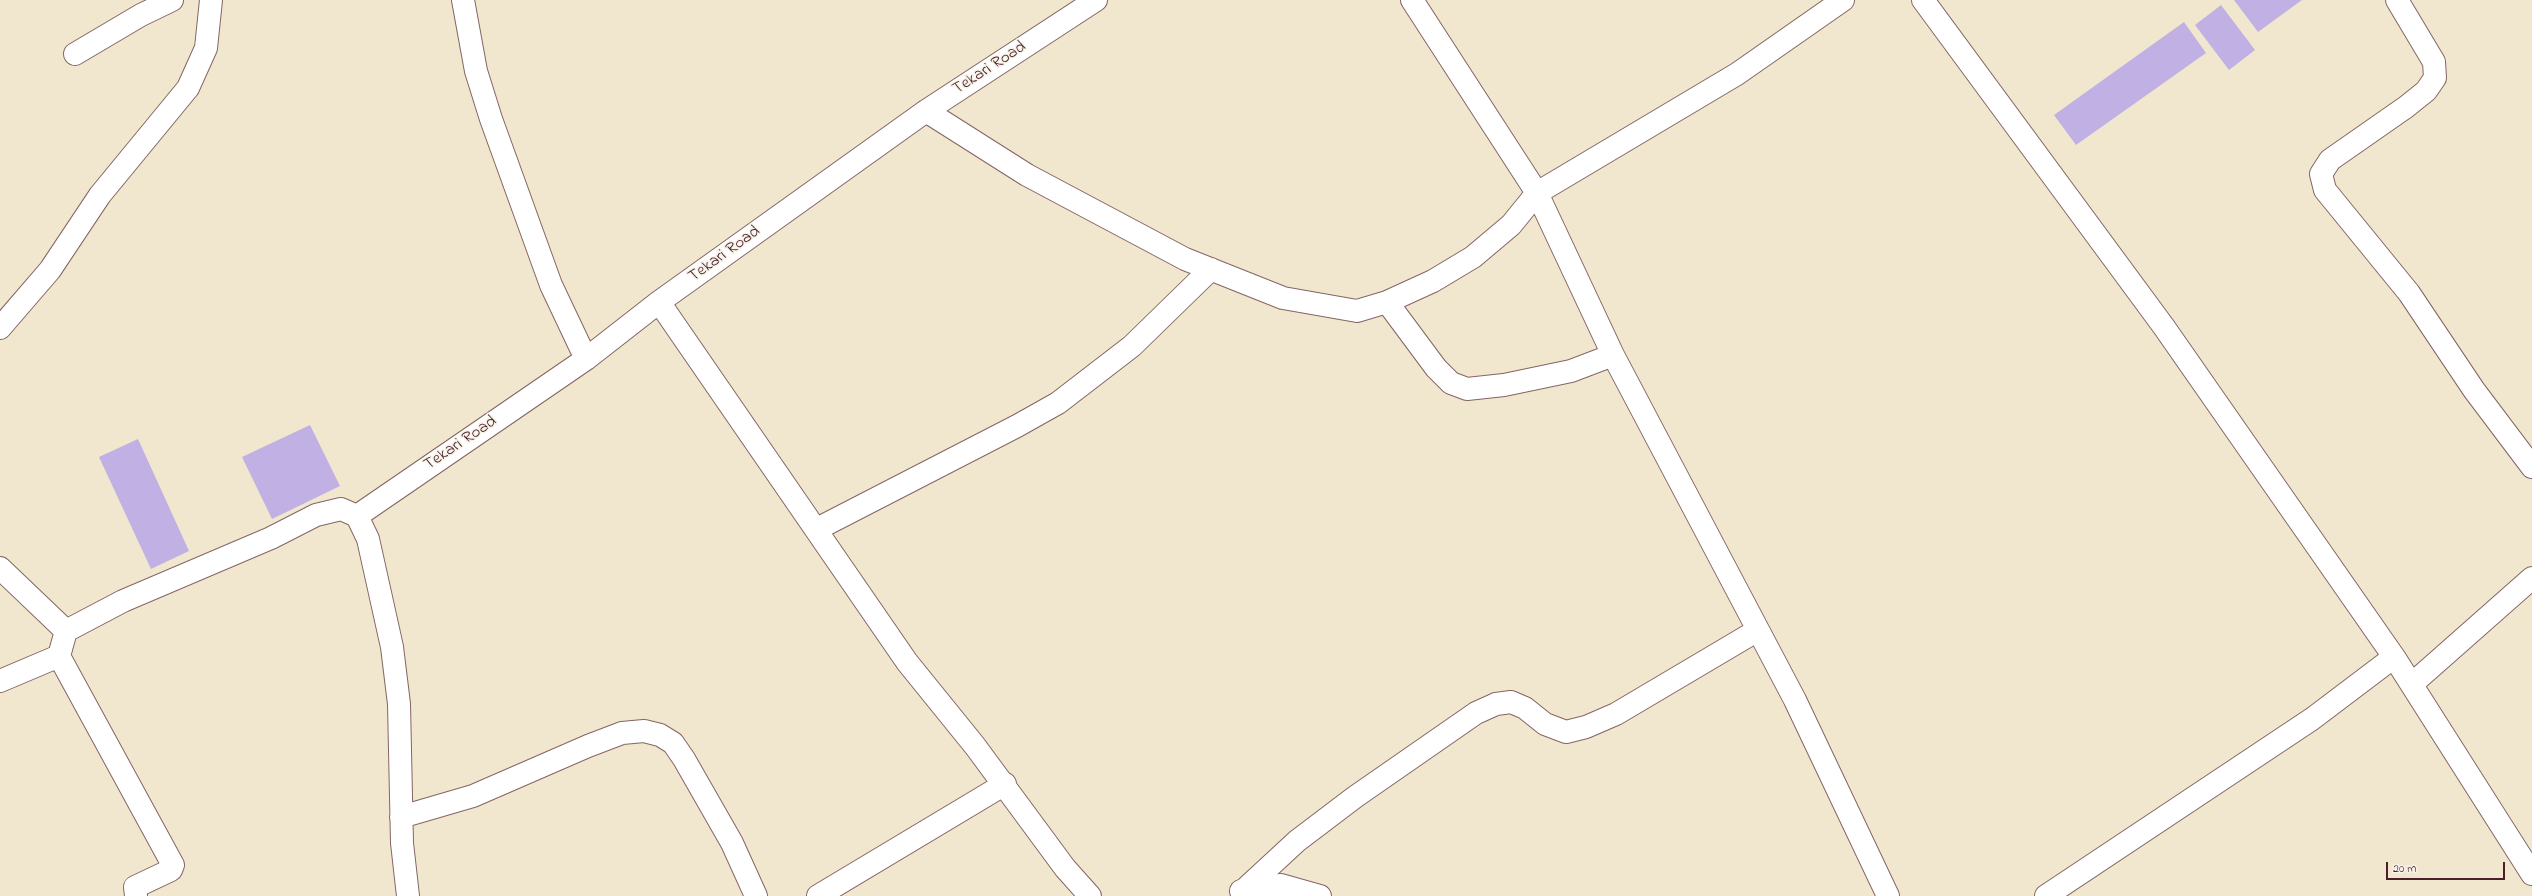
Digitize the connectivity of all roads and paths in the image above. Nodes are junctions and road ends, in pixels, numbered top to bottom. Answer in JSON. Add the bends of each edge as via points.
{"nodes":[{"id":1,"x":172,"y":0,"type":"edge"},
{"id":2,"x":211,"y":0,"type":"edge"},
{"id":3,"x":463,"y":0,"type":"edge"},
{"id":4,"x":1096,"y":0,"type":"edge"},
{"id":5,"x":1412,"y":0,"type":"edge"},
{"id":6,"x":1843,"y":0,"type":"edge"},
{"id":7,"x":1923,"y":0,"type":"edge"},
{"id":8,"x":2397,"y":0,"type":"edge"},
{"id":9,"x":75,"y":54,"type":"dead end"},
{"id":10,"x":926,"y":111,"type":"junction"},
{"id":11,"x":1538,"y":193,"type":"junction"},
{"id":12,"x":1211,"y":269,"type":"junction"},
{"id":13,"x":660,"y":302,"type":"junction"},
{"id":14,"x":1387,"y":302,"type":"junction"},
{"id":15,"x":0,"y":328,"type":"edge"},
{"id":16,"x":1613,"y":355,"type":"junction"},
{"id":17,"x":586,"y":359,"type":"junction"},
{"id":18,"x":2532,"y":467,"type":"edge"},
{"id":19,"x":357,"y":516,"type":"junction"},
{"id":20,"x":817,"y":529,"type":"junction"},
{"id":21,"x":0,"y":568,"type":"edge"},
{"id":22,"x":2532,"y":578,"type":"edge"},
{"id":23,"x":1758,"y":630,"type":"junction"},
{"id":24,"x":66,"y":631,"type":"junction"},
{"id":25,"x":59,"y":656,"type":"junction"},
{"id":26,"x":2394,"y":657,"type":"junction"},
{"id":27,"x":0,"y":681,"type":"edge"},
{"id":28,"x":2412,"y":684,"type":"junction"},
{"id":29,"x":1005,"y":784,"type":"junction"},
{"id":30,"x":401,"y":817,"type":"junction"},
{"id":31,"x":2532,"y":874,"type":"edge"},
{"id":32,"x":1237,"y":893,"type":"edge"},
{"id":33,"x":136,"y":896,"type":"edge"},
{"id":34,"x":408,"y":896,"type":"edge"},
{"id":35,"x":756,"y":896,"type":"edge"},
{"id":36,"x":818,"y":896,"type":"edge"},
{"id":37,"x":1090,"y":896,"type":"edge"},
{"id":38,"x":1320,"y":896,"type":"edge"},
{"id":39,"x":1888,"y":896,"type":"edge"},
{"id":40,"x":2046,"y":896,"type":"edge"}],
"edges":[{"from":1,"to":9,"type":"street"},
{"from":2,"to":15,"type":"street","via":[[206,48],[188,88],[100,195],[50,270]]},
{"from":3,"to":17,"type":"street","via":[[476,71],[491,119],[551,285]]},
{"from":4,"to":10,"type":"street","name":"Tekari Road"},
{"from":5,"to":11,"type":"street"},
{"from":6,"to":11,"type":"street","via":[[1737,74]]},
{"from":7,"to":26,"type":"street","via":[[2164,327]]},
{"from":8,"to":18,"type":"street","via":[[2432,56],[2435,78],[2426,91],[2406,107],[2330,160],[2321,174],[2325,190],[2409,293],[2474,390]]},
{"from":10,"to":12,"type":"street","via":[[1027,175],[1186,259]]},
{"from":10,"to":13,"type":"street","name":"Tekari Road"},
{"from":11,"to":14,"type":"street","via":[[1511,225],[1472,257],[1433,281]]},
{"from":11,"to":16,"type":"street"},
{"from":12,"to":14,"type":"street","via":[[1290,299],[1357,311]]},
{"from":12,"to":20,"type":"street","via":[[1132,346],[1058,403]]},
{"from":13,"to":17,"type":"street","name":"Tekari Road"},
{"from":13,"to":20,"type":"street"},
{"from":14,"to":16,"type":"street","via":[[1436,368],[1451,383],[1467,389],[1504,385],[1570,371]]},
{"from":16,"to":23,"type":"street"},
{"from":17,"to":19,"type":"street","name":"Tekari Road"},
{"from":19,"to":24,"type":"street","via":[[342,509],[316,515],[271,538],[123,601]]},
{"from":19,"to":30,"type":"street","via":[[368,539],[392,647],[399,704]]},
{"from":20,"to":29,"type":"street","via":[[907,662]]},
{"from":21,"to":24,"type":"street"},
{"from":22,"to":28,"type":"street"},
{"from":23,"to":32,"type":"street","via":[[1616,714],[1586,727],[1566,732],[1545,724],[1525,708],[1511,702],[1496,704],[1476,713],[1338,810]]},
{"from":23,"to":39,"type":"street","via":[[1795,700]]},
{"from":24,"to":25,"type":"street"},
{"from":25,"to":27,"type":"street"},
{"from":25,"to":33,"type":"street","via":[[173,865],[171,870],[136,887]]},
{"from":26,"to":28,"type":"street"},
{"from":26,"to":40,"type":"street","via":[[2312,719]]},
{"from":28,"to":31,"type":"street"},
{"from":29,"to":36,"type":"street"},
{"from":29,"to":37,"type":"street","via":[[1065,868]]},
{"from":30,"to":34,"type":"street"},
{"from":30,"to":35,"type":"street","via":[[472,796],[608,738],[644,730],[673,743],[684,758],[732,843]]},
{"from":32,"to":38,"type":"street","via":[[1281,885]]}]}
